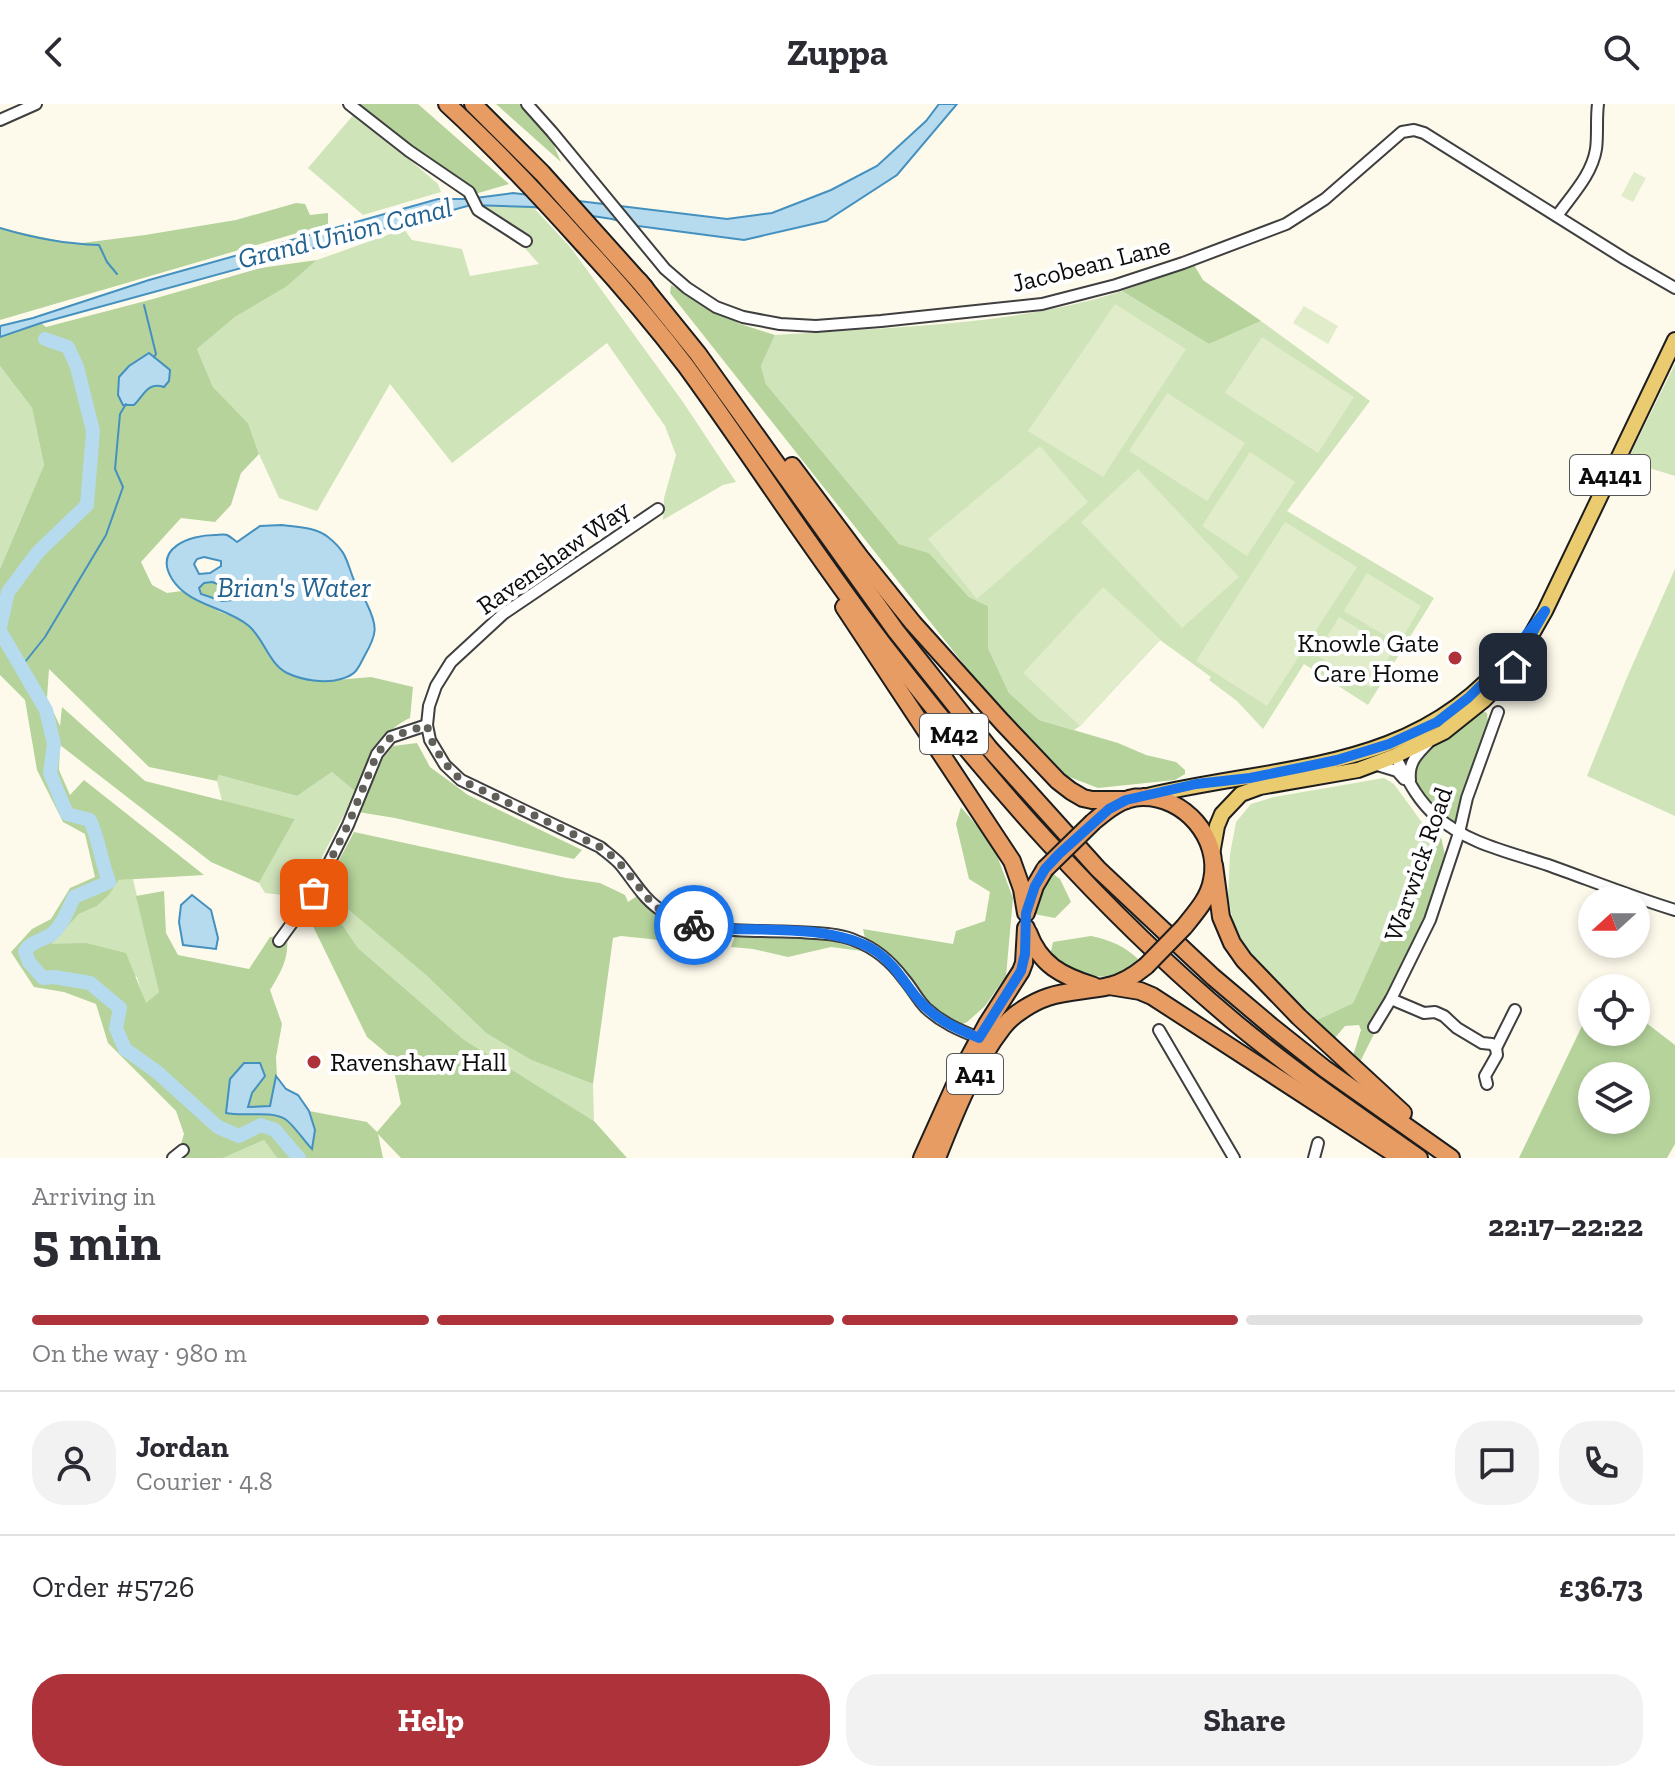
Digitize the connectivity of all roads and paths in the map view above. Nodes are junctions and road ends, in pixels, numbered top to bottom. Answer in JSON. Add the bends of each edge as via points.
{"nodes":[{"id":1,"x":36,"y":104,"type":"edge"},
{"id":2,"x":349,"y":104,"type":"edge"},
{"id":3,"x":447,"y":104,"type":"edge"},
{"id":4,"x":473,"y":104,"type":"edge"},
{"id":5,"x":527,"y":104,"type":"edge"},
{"id":6,"x":1598,"y":104,"type":"edge"},
{"id":7,"x":0,"y":120,"type":"edge"},
{"id":8,"x":1557,"y":216,"type":"junction"},
{"id":9,"x":526,"y":241,"type":"dead end"},
{"id":10,"x":639,"y":281,"type":"junction"},
{"id":11,"x":1675,"y":288,"type":"edge"},
{"id":12,"x":641,"y":311,"type":"junction"},
{"id":13,"x":1675,"y":340,"type":"edge"},
{"id":14,"x":658,"y":509,"type":"dead end"},
{"id":15,"x":1545,"y":611,"type":"junction"},
{"id":16,"x":1498,"y":712,"type":"dead end"},
{"id":17,"x":427,"y":725,"type":"junction"},
{"id":18,"x":1433,"y":738,"type":"junction"},
{"id":19,"x":1395,"y":756,"type":"junction"},
{"id":20,"x":1369,"y":758,"type":"junction"},
{"id":21,"x":1304,"y":767,"type":"junction"},
{"id":22,"x":1411,"y":786,"type":"junction"},
{"id":23,"x":1135,"y":798,"type":"junction"},
{"id":24,"x":1459,"y":833,"type":"junction"},
{"id":25,"x":1213,"y":860,"type":"junction"},
{"id":26,"x":1675,"y":910,"type":"edge"},
{"id":27,"x":1026,"y":920,"type":"junction"},
{"id":28,"x":279,"y":941,"type":"dead end"},
{"id":29,"x":1104,"y":987,"type":"junction"},
{"id":30,"x":1391,"y":999,"type":"junction"},
{"id":31,"x":1515,"y":1010,"type":"dead end"},
{"id":32,"x":1374,"y":1027,"type":"dead end"},
{"id":33,"x":1159,"y":1030,"type":"dead end"},
{"id":34,"x":979,"y":1038,"type":"junction"},
{"id":35,"x":1496,"y":1048,"type":"junction"},
{"id":36,"x":1482,"y":1079,"type":"dead end"},
{"id":37,"x":1318,"y":1143,"type":"dead end"},
{"id":38,"x":183,"y":1150,"type":"dead end"},
{"id":39,"x":173,"y":1158,"type":"edge"},
{"id":40,"x":922,"y":1158,"type":"edge"},
{"id":41,"x":937,"y":1158,"type":"edge"},
{"id":42,"x":1234,"y":1158,"type":"edge"},
{"id":43,"x":1314,"y":1158,"type":"edge"},
{"id":44,"x":1401,"y":1158,"type":"edge"},
{"id":45,"x":1419,"y":1158,"type":"edge"},
{"id":46,"x":1451,"y":1158,"type":"edge"},
{"id":47,"x":1461,"y":1158,"type":"edge"}],
"edges":[{"from":1,"to":7,"type":"street"},
{"from":2,"to":9,"type":"street","via":[[469,192],[478,210]]},
{"from":3,"to":12,"type":"highway","number":"M42","via":[[521,176]]},
{"from":4,"to":10,"type":"highway","number":"M42"},
{"from":5,"to":8,"type":"street","name":"Jacobean Lane","via":[[665,269],[716,307],[780,324],[816,326],[1042,304],[1156,272],[1286,224],[1325,199],[1402,132],[1414,130]]},
{"from":6,"to":8,"type":"street","via":[[1593,161]]},
{"from":8,"to":11,"type":"street","name":"Jacobean Lane"},
{"from":10,"to":23,"type":"highway","via":[[751,412],[913,623],[1058,781],[1089,799]]},
{"from":10,"to":46,"type":"highway","number":"M42","via":[[698,354],[896,631],[989,748],[1098,869],[1271,1026]]},
{"from":12,"to":27,"type":"highway","via":[[1012,861]]},
{"from":12,"to":45,"type":"highway","number":"M42","via":[[881,642],[974,759],[1082,880],[1234,1022]]},
{"from":13,"to":15,"type":"main road","number":"A4141"},
{"from":14,"to":17,"type":"street","name":"Ravenshaw Way","via":[[503,614],[451,662],[436,686]]},
{"from":15,"to":18,"type":"main road","number":"A4141","via":[[1496,688]]},
{"from":15,"to":20,"type":"main road","number":"A4141","via":[[1468,698],[1437,722]]},
{"from":16,"to":24,"type":"street","name":"Warwick Road"},
{"from":17,"to":28,"type":"street","via":[[391,737],[377,754],[314,893]]},
{"from":17,"to":34,"type":"street","via":[[445,765],[461,780],[600,847],[667,914],[713,929],[856,940],[888,961],[939,1019]]},
{"from":18,"to":19,"type":"main road","number":"A4141"},
{"from":18,"to":22,"type":"street","via":[[1410,766]]},
{"from":19,"to":20,"type":"main road","number":"A4141"},
{"from":19,"to":21,"type":"main road","via":[[1383,753],[1324,768]]},
{"from":19,"to":22,"type":"street"},
{"from":20,"to":21,"type":"main road","number":"A4141"},
{"from":20,"to":22,"type":"street","via":[[1397,771]]},
{"from":20,"to":25,"type":"main road","number":"A4141","via":[[1342,774],[1241,794],[1222,814]]},
{"from":21,"to":23,"type":"main road","number":"A4141"},
{"from":22,"to":24,"type":"street","via":[[1429,810]]},
{"from":23,"to":25,"type":"highway","via":[[1164,801],[1195,820]]},
{"from":23,"to":27,"type":"highway","number":"A41","bridge":true,"via":[[1109,809],[1045,869]]},
{"from":24,"to":26,"type":"street"},
{"from":24,"to":30,"type":"street","name":"Warwick Road","via":[[1430,920]]},
{"from":25,"to":29,"type":"highway","number":"A41","bridge":true,"via":[[1209,890],[1184,927],[1146,966]]},
{"from":25,"to":47,"type":"highway","via":[[1225,930],[1244,960],[1386,1098]]},
{"from":27,"to":29,"type":"highway","via":[[1035,948],[1055,970]]},
{"from":27,"to":34,"type":"highway","number":"A41","via":[[1021,971]]},
{"from":29,"to":41,"type":"highway","number":"A41","via":[[1047,997],[1004,1025],[983,1057]]},
{"from":29,"to":44,"type":"highway","via":[[1152,996]]},
{"from":30,"to":32,"type":"street","name":"Warwick Road"},
{"from":30,"to":35,"type":"street","via":[[1444,1016]]},
{"from":31,"to":35,"type":"street"},
{"from":33,"to":42,"type":"street"},
{"from":34,"to":40,"type":"highway","number":"A41"},
{"from":35,"to":36,"type":"street"},
{"from":37,"to":43,"type":"street"},
{"from":38,"to":39,"type":"street"}]}
